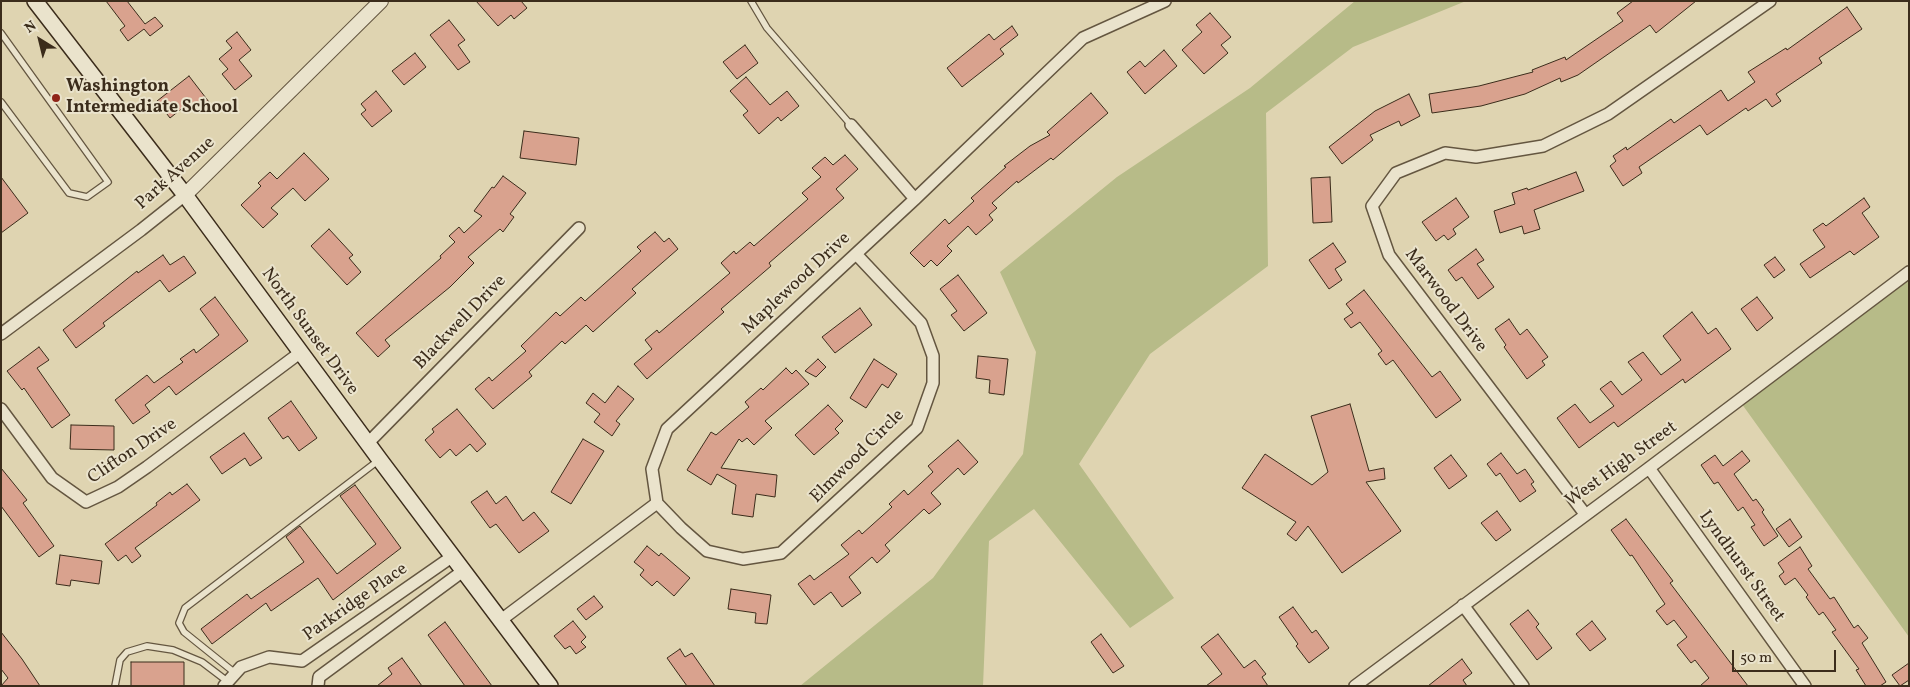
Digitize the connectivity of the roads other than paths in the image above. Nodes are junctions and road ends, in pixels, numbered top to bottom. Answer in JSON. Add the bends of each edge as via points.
{"nodes":[{"id":1,"x":35,"y":1,"type":"edge"},
{"id":2,"x":381,"y":1,"type":"edge"},
{"id":3,"x":751,"y":1,"type":"edge"},
{"id":4,"x":1165,"y":1,"type":"edge"},
{"id":5,"x":1770,"y":1,"type":"edge"},
{"id":6,"x":1,"y":33,"type":"edge"},
{"id":7,"x":1,"y":102,"type":"edge"},
{"id":8,"x":851,"y":125,"type":"joint"},
{"id":9,"x":185,"y":195,"type":"junction"},
{"id":10,"x":915,"y":199,"type":"junction"},
{"id":11,"x":579,"y":228,"type":"dead end"},
{"id":12,"x":856,"y":254,"type":"junction"},
{"id":13,"x":1909,"y":272,"type":"edge"},
{"id":14,"x":1,"y":334,"type":"edge"},
{"id":15,"x":300,"y":352,"type":"junction"},
{"id":16,"x":1,"y":409,"type":"edge"},
{"id":17,"x":368,"y":443,"type":"junction"},
{"id":18,"x":380,"y":460,"type":"junction"},
{"id":19,"x":1649,"y":468,"type":"junction"},
{"id":20,"x":657,"y":503,"type":"junction"},
{"id":21,"x":1585,"y":514,"type":"junction"},
{"id":22,"x":453,"y":556,"type":"junction"},
{"id":23,"x":464,"y":571,"type":"junction"},
{"id":24,"x":1463,"y":605,"type":"junction"},
{"id":25,"x":500,"y":620,"type":"junction"},
{"id":26,"x":229,"y":680,"type":"edge"},
{"id":27,"x":115,"y":686,"type":"edge"},
{"id":28,"x":318,"y":686,"type":"edge"},
{"id":29,"x":550,"y":686,"type":"edge"},
{"id":30,"x":1355,"y":686,"type":"edge"},
{"id":31,"x":1523,"y":686,"type":"edge"},
{"id":32,"x":1805,"y":686,"type":"edge"}],
"edges":[{"from":1,"to":9,"type":"main road","name":"North Sunset Drive"},
{"from":2,"to":9,"type":"street","name":"Park Avenue"},
{"from":3,"to":8,"type":"lane","via":[[767,28]]},
{"from":4,"to":10,"type":"street","name":"Maplewood Drive","via":[[1083,38]]},
{"from":5,"to":21,"type":"street","name":"Marwood Drive","via":[[1608,114],[1543,146],[1476,157],[1445,153],[1396,173],[1372,206],[1389,255]]},
{"from":6,"to":7,"type":"lane","via":[[108,182],[87,197],[69,192]]},
{"from":8,"to":10,"type":"street"},
{"from":9,"to":14,"type":"street","name":"Park Avenue"},
{"from":9,"to":15,"type":"main road","name":"North Sunset Drive"},
{"from":10,"to":12,"type":"street","name":"Maplewood Drive"},
{"from":11,"to":17,"type":"street","name":"Blackwell Drive"},
{"from":12,"to":20,"type":"street","name":"Maplewood Drive","via":[[667,429],[652,470]]},
{"from":12,"to":20,"type":"street","name":"Elmwood Circle","via":[[920,323],[933,356],[933,383],[917,428],[781,553],[743,559],[707,551]]},
{"from":13,"to":19,"type":"street","name":"West High Street"},
{"from":15,"to":16,"type":"street","name":"Clifton Drive","via":[[147,467],[118,487],[86,502],[52,478]]},
{"from":15,"to":17,"type":"main road","name":"North Sunset Drive"},
{"from":17,"to":18,"type":"main road","name":"North Sunset Drive"},
{"from":18,"to":22,"type":"main road","name":"North Sunset Drive"},
{"from":18,"to":26,"type":"lane","via":[[192,602],[182,614],[180,623],[184,632]]},
{"from":19,"to":21,"type":"street","name":"West High Street"},
{"from":19,"to":32,"type":"street","name":"Lyndhurst Street"},
{"from":20,"to":25,"type":"street"},
{"from":21,"to":24,"type":"street","name":"West High Street"},
{"from":22,"to":23,"type":"main road","name":"North Sunset Drive"},
{"from":22,"to":26,"type":"street","name":"Parkridge Place","via":[[302,661],[269,657],[241,667]]},
{"from":23,"to":25,"type":"main road","name":"North Sunset Drive"},
{"from":23,"to":28,"type":"street","name":"Parkridge Place","via":[[320,677]]},
{"from":24,"to":30,"type":"street","name":"West High Street"},
{"from":24,"to":31,"type":"street"},
{"from":25,"to":29,"type":"main road","name":"North Sunset Drive"},
{"from":26,"to":27,"type":"lane","via":[[202,662],[173,650],[147,646],[128,652],[120,660]]}]}
